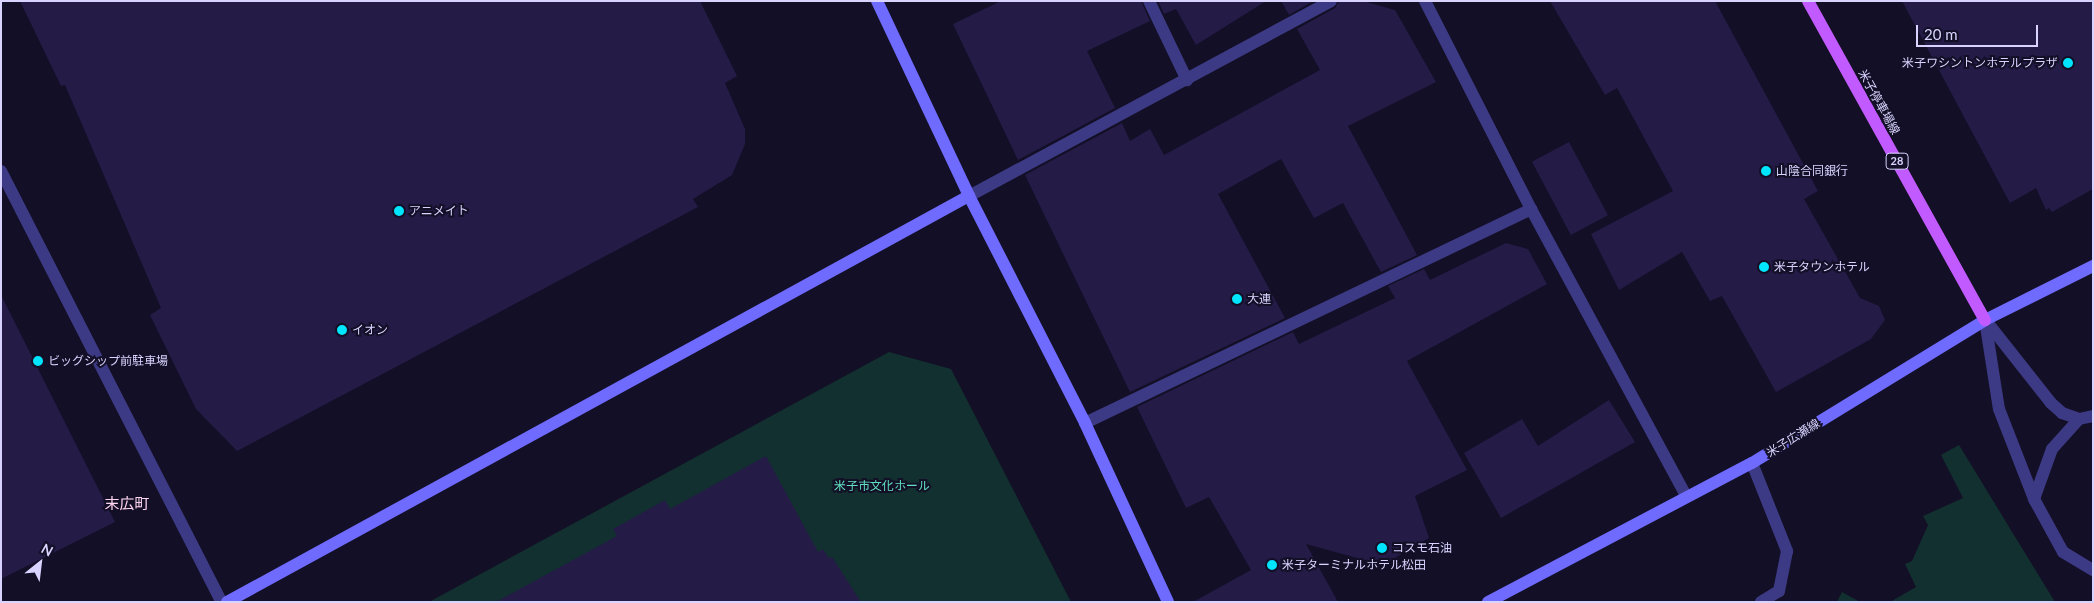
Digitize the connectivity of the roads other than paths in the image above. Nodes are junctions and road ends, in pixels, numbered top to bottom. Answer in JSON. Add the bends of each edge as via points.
{"nodes":[{"id":1,"x":877,"y":1,"type":"edge"},
{"id":2,"x":1149,"y":1,"type":"edge"},
{"id":3,"x":1332,"y":1,"type":"edge"},
{"id":4,"x":1425,"y":1,"type":"edge"},
{"id":5,"x":1808,"y":1,"type":"edge"},
{"id":6,"x":1187,"y":80,"type":"junction"},
{"id":7,"x":1,"y":171,"type":"edge"},
{"id":8,"x":969,"y":196,"type":"junction"},
{"id":9,"x":1531,"y":209,"type":"junction"},
{"id":10,"x":2093,"y":266,"type":"edge"},
{"id":11,"x":1985,"y":320,"type":"junction"},
{"id":12,"x":2093,"y":416,"type":"edge"},
{"id":13,"x":2080,"y":419,"type":"junction"},
{"id":14,"x":1085,"y":423,"type":"junction"},
{"id":15,"x":1752,"y":463,"type":"junction"},
{"id":16,"x":1686,"y":496,"type":"junction"},
{"id":17,"x":2034,"y":499,"type":"junction"},
{"id":18,"x":2093,"y":570,"type":"edge"},
{"id":19,"x":1779,"y":596,"type":"edge"},
{"id":20,"x":222,"y":602,"type":"edge"},
{"id":21,"x":227,"y":602,"type":"edge"},
{"id":22,"x":1168,"y":602,"type":"edge"},
{"id":23,"x":1488,"y":602,"type":"edge"},
{"id":24,"x":1761,"y":602,"type":"edge"}],
"edges":[{"from":1,"to":8,"type":"street"},
{"from":2,"to":6,"type":"street"},
{"from":3,"to":6,"type":"street"},
{"from":4,"to":9,"type":"street"},
{"from":5,"to":11,"type":"main road","name":"米子停車場線","number":"28"},
{"from":6,"to":8,"type":"street"},
{"from":7,"to":20,"type":"street"},
{"from":8,"to":14,"type":"street"},
{"from":8,"to":21,"type":"street"},
{"from":9,"to":14,"type":"street"},
{"from":9,"to":16,"type":"street"},
{"from":10,"to":11,"type":"street","name":"米子広瀬線"},
{"from":11,"to":13,"type":"street","via":[[2051,403],[2062,412]]},
{"from":11,"to":15,"type":"street","name":"米子広瀬線"},
{"from":11,"to":17,"type":"street","via":[[1999,409]]},
{"from":12,"to":13,"type":"street"},
{"from":13,"to":17,"type":"street","via":[[2052,449]]},
{"from":14,"to":22,"type":"street"},
{"from":15,"to":16,"type":"street","name":"米子広瀬線"},
{"from":15,"to":19,"type":"street","via":[[1787,551]]},
{"from":16,"to":23,"type":"street","name":"米子広瀬線"},
{"from":17,"to":18,"type":"street","via":[[2063,552]]},
{"from":19,"to":24,"type":"street"}]}
